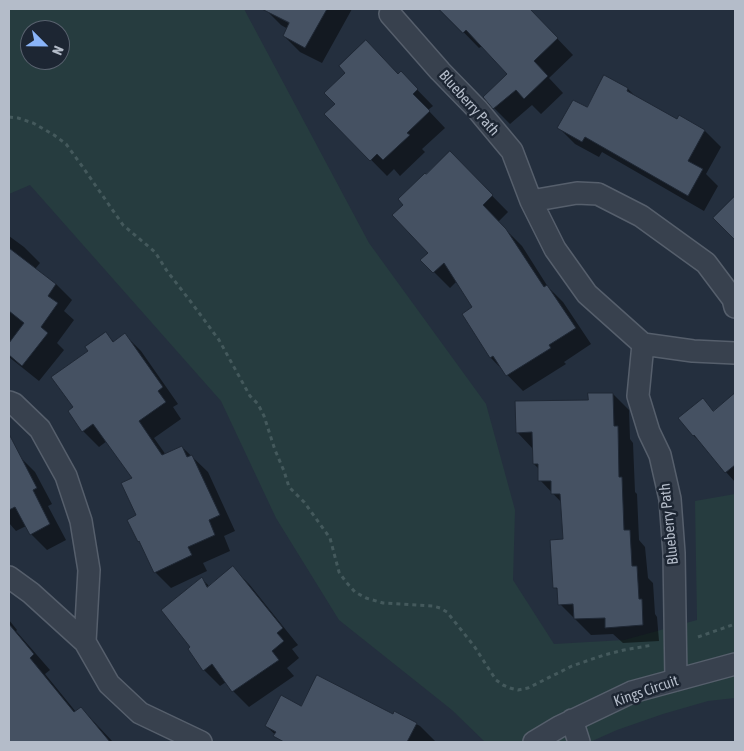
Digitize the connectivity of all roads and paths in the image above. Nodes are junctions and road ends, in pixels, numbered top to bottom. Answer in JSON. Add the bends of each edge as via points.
{"nodes":[{"id":1,"x":391,"y":11,"type":"edge"},
{"id":2,"x":9,"y":117,"type":"edge"},
{"id":3,"x":531,"y":201,"type":"junction"},
{"id":4,"x":735,"y":307,"type":"edge"},
{"id":5,"x":643,"y":344,"type":"junction"},
{"id":6,"x":735,"y":353,"type":"edge"},
{"id":7,"x":9,"y":402,"type":"edge"},
{"id":8,"x":9,"y":578,"type":"edge"},
{"id":9,"x":735,"y":624,"type":"edge"},
{"id":10,"x":84,"y":642,"type":"junction"},
{"id":11,"x":676,"y":642,"type":"junction"},
{"id":12,"x":735,"y":664,"type":"edge"},
{"id":13,"x":676,"y":680,"type":"junction"},
{"id":14,"x":572,"y":720,"type":"junction"},
{"id":15,"x":201,"y":742,"type":"edge"},
{"id":16,"x":534,"y":742,"type":"edge"},
{"id":17,"x":580,"y":742,"type":"edge"}],
"edges":[{"from":1,"to":3,"type":"street","name":"Blueberry Path","via":[[512,151]]},
{"from":2,"to":11,"type":"path","via":[[33,123],[66,144],[123,225],[155,252],[219,340],[242,384],[258,404],[289,487],[330,538],[339,572],[356,592],[383,603],[412,604],[447,612],[496,680],[518,690],[604,655]]},
{"from":3,"to":4,"type":"street","via":[[577,193],[598,194],[641,216],[706,263],[733,299]]},
{"from":3,"to":5,"type":"street","name":"Blueberry Path","via":[[555,249],[587,294]]},
{"from":5,"to":6,"type":"street"},
{"from":5,"to":11,"type":"street","name":"Blueberry Path","via":[[638,396],[660,456],[670,499]]},
{"from":7,"to":10,"type":"street","via":[[40,429],[66,476],[81,521],[88,570]]},
{"from":8,"to":10,"type":"street"},
{"from":9,"to":11,"type":"path"},
{"from":10,"to":15,"type":"street","via":[[109,684],[140,713]]},
{"from":11,"to":13,"type":"street","name":"Blueberry Path"},
{"from":12,"to":13,"type":"street","name":"Kings Circuit"},
{"from":13,"to":14,"type":"street","name":"Kings Circuit","via":[[632,692]]},
{"from":14,"to":16,"type":"street","name":"Kings Circuit"},
{"from":14,"to":17,"type":"street"}]}
